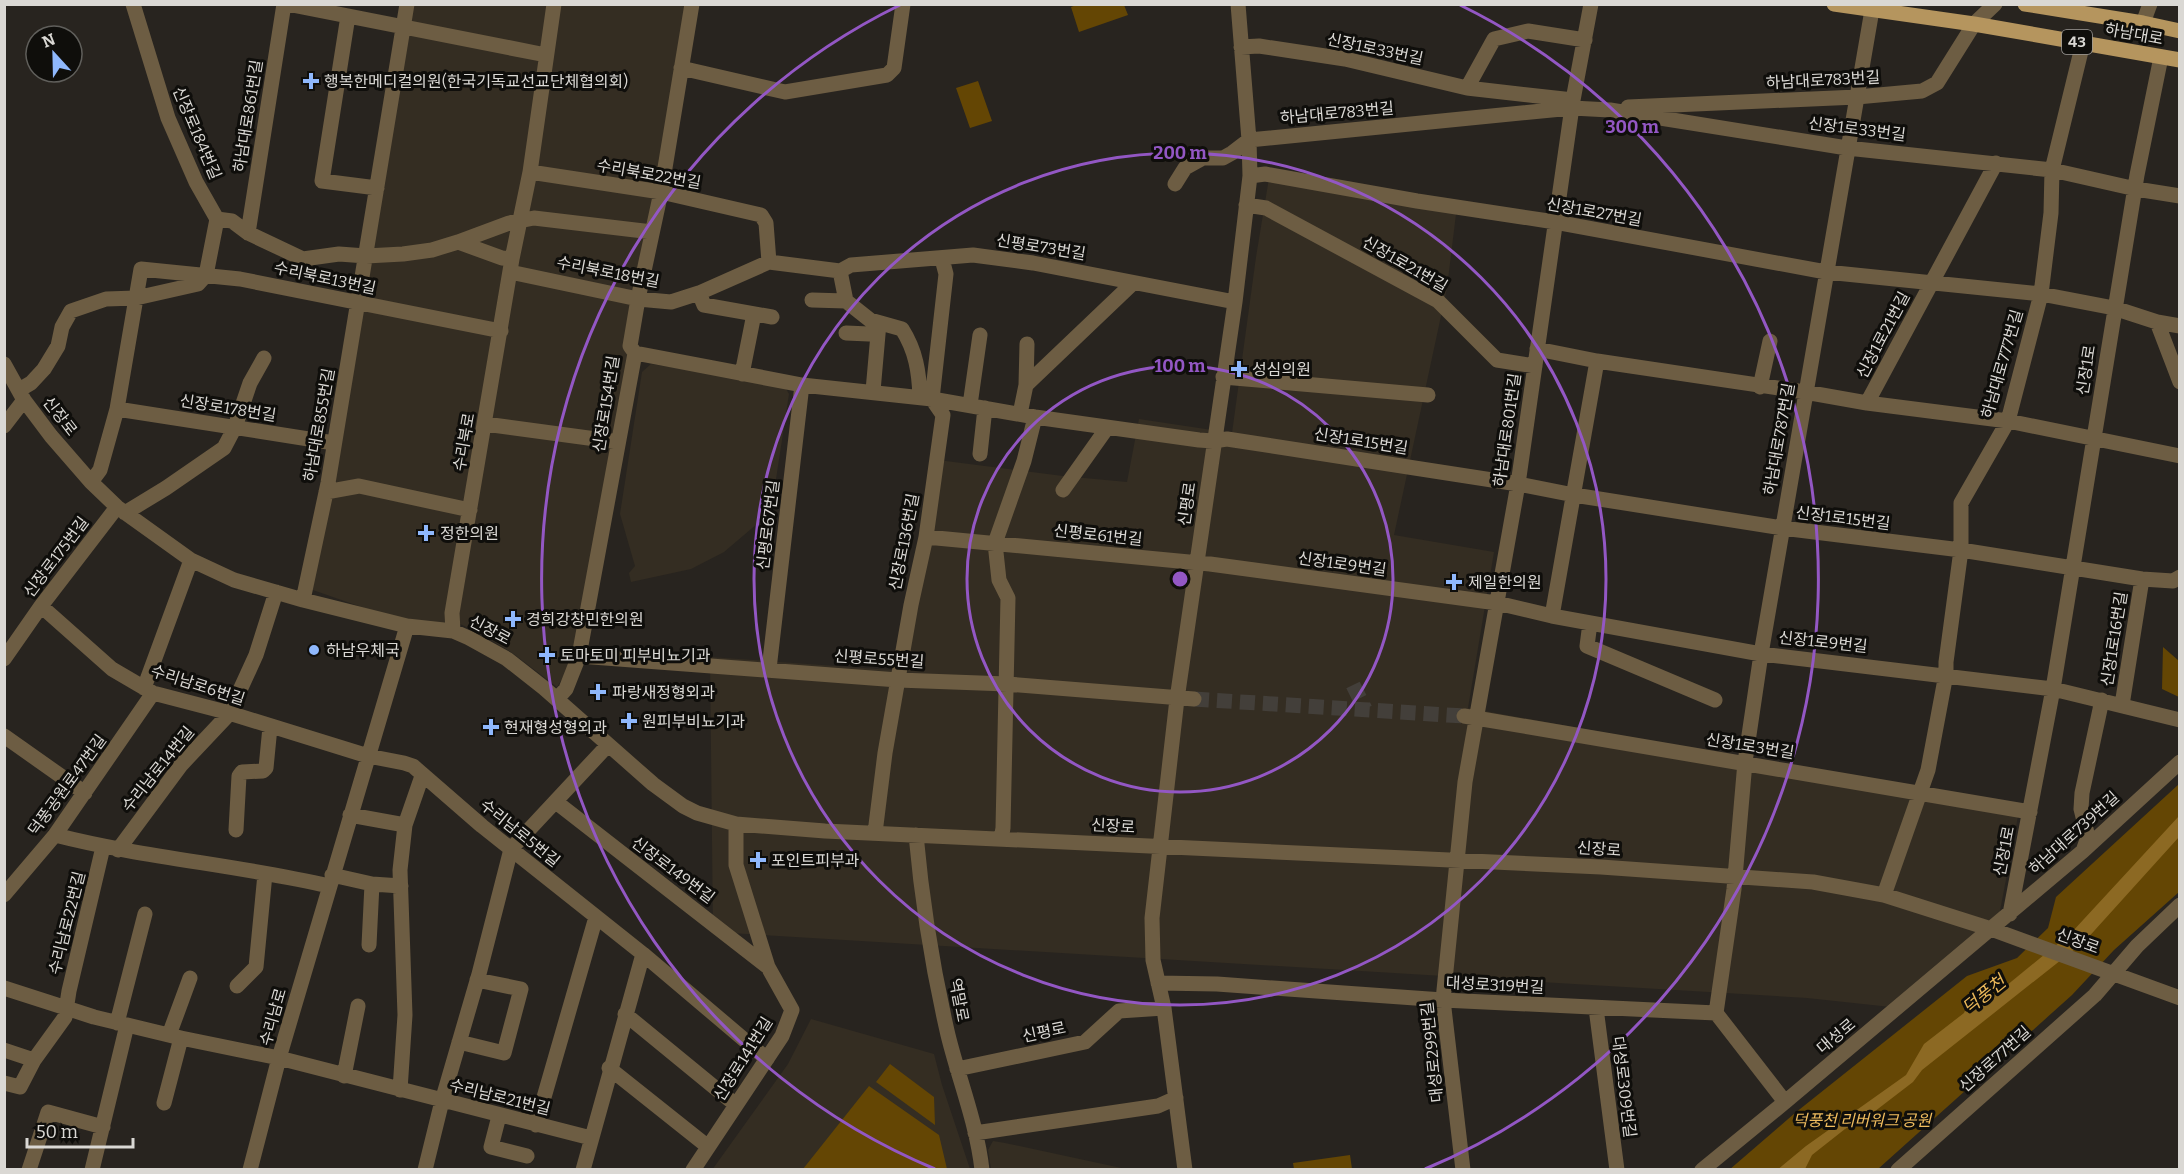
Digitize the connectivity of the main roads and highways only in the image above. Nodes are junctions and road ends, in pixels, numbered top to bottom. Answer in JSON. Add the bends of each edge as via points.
{"nodes":[{"id":1,"x":1834,"y":4,"type":"edge"},
{"id":2,"x":2025,"y":4,"type":"edge"},
{"id":3,"x":2180,"y":31,"type":"edge"},
{"id":4,"x":2180,"y":60,"type":"edge"}],
"edges":[{"from":1,"to":4,"type":"main road","name":"하남대로","number":"43"},
{"from":2,"to":3,"type":"main road","name":"하남대로","number":"43"}]}
